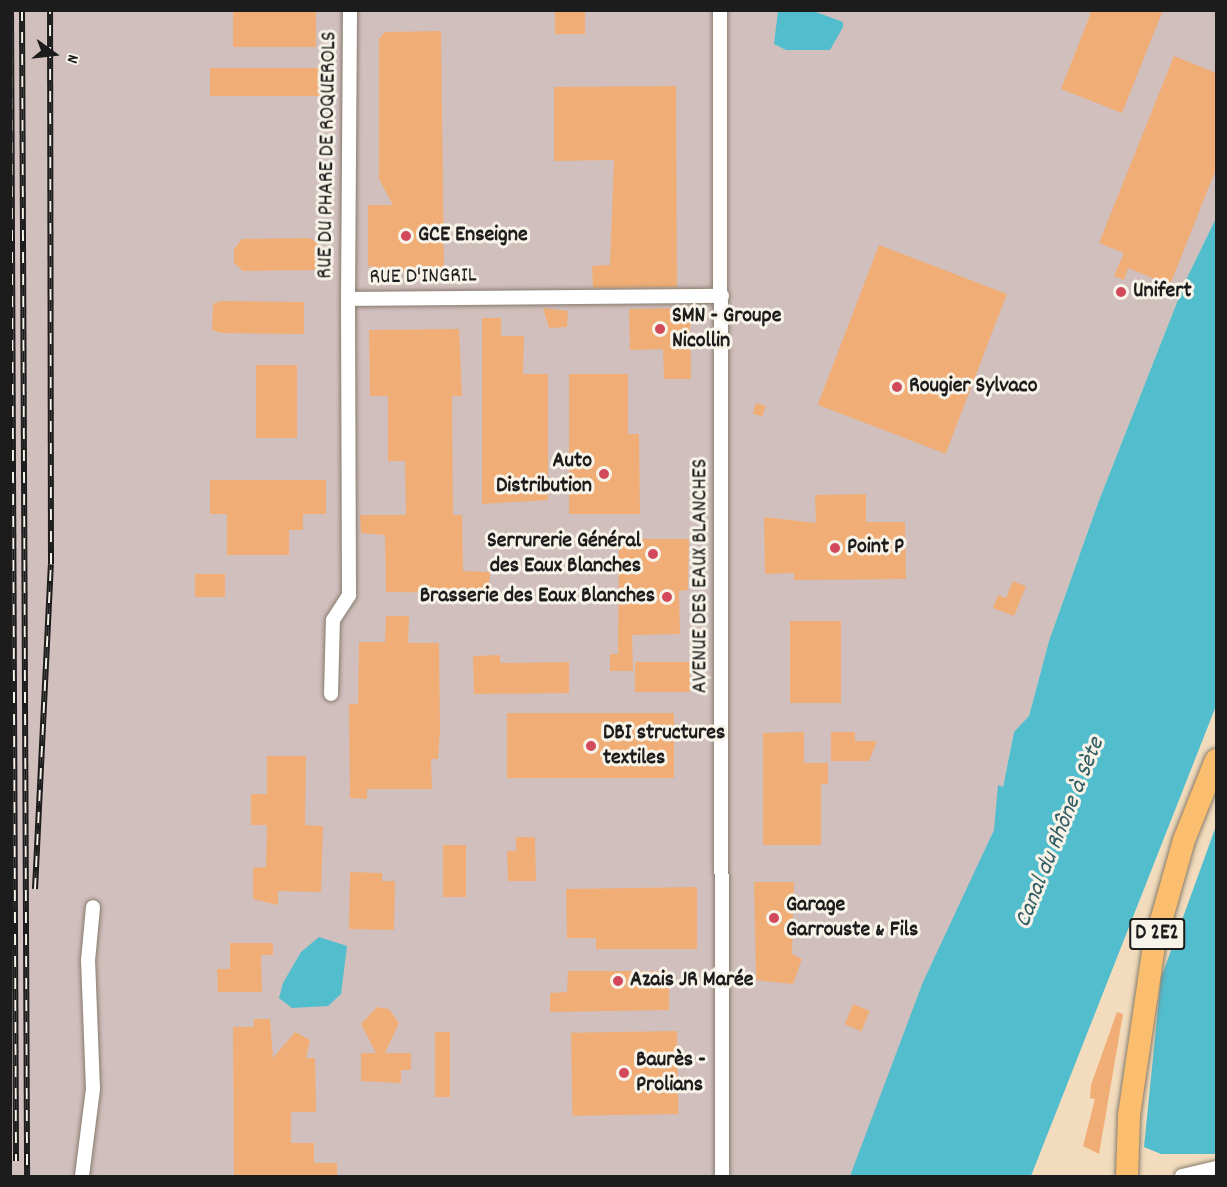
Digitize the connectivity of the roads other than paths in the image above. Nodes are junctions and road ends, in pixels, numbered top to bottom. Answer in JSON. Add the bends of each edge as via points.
{"nodes":[{"id":1,"x":350,"y":10,"type":"edge"},
{"id":2,"x":720,"y":10,"type":"edge"},
{"id":3,"x":722,"y":296,"type":"junction"},
{"id":4,"x":348,"y":299,"type":"junction"},
{"id":5,"x":331,"y":694,"type":"dead end"},
{"id":6,"x":1216,"y":760,"type":"edge"},
{"id":7,"x":93,"y":907,"type":"dead end"},
{"id":8,"x":1216,"y":1168,"type":"edge"},
{"id":9,"x":82,"y":1176,"type":"edge"},
{"id":10,"x":722,"y":1176,"type":"edge"},
{"id":11,"x":1127,"y":1176,"type":"edge"},
{"id":12,"x":1182,"y":1176,"type":"edge"}],
"edges":[{"from":1,"to":4,"type":"street","name":"RUE DU PHARE DE ROQUEROLS"},
{"from":2,"to":3,"type":"street","name":"AVENUE DES EAUX BLANCHES"},
{"from":3,"to":4,"type":"street","name":"RUE D'INGRIL"},
{"from":3,"to":10,"type":"street","name":"AVENUE DES EAUX BLANCHES"},
{"from":4,"to":5,"type":"street","name":"RUE D'INGRIL","via":[[349,595],[333,620]]},
{"from":6,"to":11,"type":"main road","number":"D 2E2","via":[[1184,840],[1154,946],[1129,1115]]},
{"from":7,"to":9,"type":"street","via":[[88,961],[93,1089]]},
{"from":8,"to":12,"type":"street"}]}
